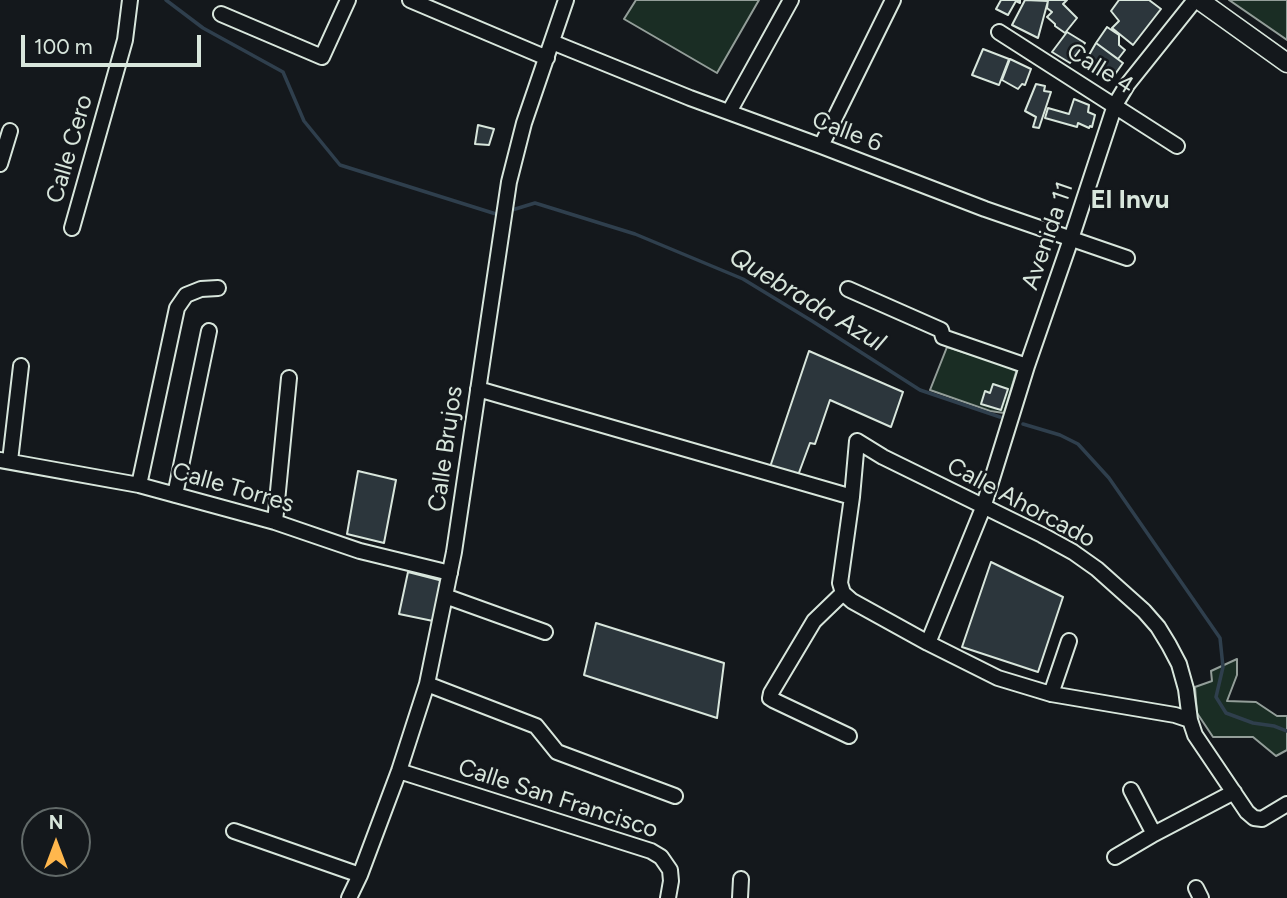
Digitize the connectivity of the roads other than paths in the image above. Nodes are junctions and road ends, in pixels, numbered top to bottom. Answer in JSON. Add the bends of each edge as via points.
{"nodes":[{"id":1,"x":130,"y":0,"type":"edge"},
{"id":2,"x":348,"y":0,"type":"edge"},
{"id":3,"x":410,"y":0,"type":"edge"},
{"id":4,"x":791,"y":0,"type":"edge"},
{"id":5,"x":893,"y":0,"type":"edge"},
{"id":6,"x":1197,"y":0,"type":"edge"},
{"id":7,"x":562,"y":1,"type":"edge"},
{"id":8,"x":221,"y":14,"type":"dead end"},
{"id":9,"x":999,"y":32,"type":"dead end"},
{"id":10,"x":552,"y":41,"type":"junction"},
{"id":11,"x":547,"y":58,"type":"junction"},
{"id":12,"x":1287,"y":63,"type":"edge"},
{"id":13,"x":1115,"y":105,"type":"junction"},
{"id":14,"x":729,"y":112,"type":"junction"},
{"id":15,"x":10,"y":131,"type":"dead end"},
{"id":16,"x":821,"y":146,"type":"junction"},
{"id":17,"x":1177,"y":146,"type":"dead end"},
{"id":18,"x":0,"y":164,"type":"edge"},
{"id":19,"x":72,"y":228,"type":"dead end"},
{"id":20,"x":1071,"y":239,"type":"junction"},
{"id":21,"x":1128,"y":258,"type":"dead end"},
{"id":22,"x":218,"y":288,"type":"dead end"},
{"id":23,"x":848,"y":289,"type":"dead end"},
{"id":24,"x":209,"y":331,"type":"dead end"},
{"id":25,"x":21,"y":366,"type":"dead end"},
{"id":26,"x":1027,"y":366,"type":"junction"},
{"id":27,"x":289,"y":378,"type":"dead end"},
{"id":28,"x":478,"y":389,"type":"junction"},
{"id":29,"x":5,"y":460,"type":"edge"},
{"id":30,"x":139,"y":485,"type":"junction"},
{"id":31,"x":175,"y":495,"type":"junction"},
{"id":32,"x":852,"y":497,"type":"junction"},
{"id":33,"x":983,"y":508,"type":"junction"},
{"id":34,"x":275,"y":523,"type":"junction"},
{"id":35,"x":450,"y":573,"type":"junction"},
{"id":36,"x":843,"y":593,"type":"junction"},
{"id":37,"x":445,"y":596,"type":"junction"},
{"id":38,"x":545,"y":632,"type":"dead end"},
{"id":39,"x":1069,"y":641,"type":"dead end"},
{"id":40,"x":928,"y":643,"type":"junction"},
{"id":41,"x":427,"y":684,"type":"junction"},
{"id":42,"x":1051,"y":694,"type":"junction"},
{"id":43,"x":1190,"y":720,"type":"junction"},
{"id":44,"x":849,"y":736,"type":"dead end"},
{"id":45,"x":399,"y":771,"type":"junction"},
{"id":46,"x":1131,"y":790,"type":"dead end"},
{"id":47,"x":1234,"y":792,"type":"junction"},
{"id":48,"x":675,"y":796,"type":"dead end"},
{"id":49,"x":1287,"y":804,"type":"edge"},
{"id":50,"x":234,"y":831,"type":"dead end"},
{"id":51,"x":1154,"y":834,"type":"junction"},
{"id":52,"x":1115,"y":857,"type":"dead end"},
{"id":53,"x":360,"y":875,"type":"junction"},
{"id":54,"x":741,"y":879,"type":"dead end"},
{"id":55,"x":349,"y":898,"type":"edge"},
{"id":56,"x":668,"y":898,"type":"edge"},
{"id":57,"x":740,"y":898,"type":"edge"}],
"edges":[{"from":1,"to":19,"type":"street","name":"Calle Cero","via":[[125,40]]},
{"from":2,"to":8,"type":"street","via":[[322,57]]},
{"from":3,"to":11,"type":"street"},
{"from":4,"to":14,"type":"street"},
{"from":5,"to":16,"type":"street"},
{"from":6,"to":12,"type":"main road"},
{"from":6,"to":13,"type":"street","name":"Avenida 11"},
{"from":7,"to":10,"type":"street","name":"Calle Brujos"},
{"from":9,"to":13,"type":"street","name":"Calle 4"},
{"from":10,"to":11,"type":"street","name":"Calle Brujos"},
{"from":10,"to":14,"type":"street","name":"Calle 6"},
{"from":11,"to":28,"type":"street","name":"Calle Brujos","via":[[509,182]]},
{"from":13,"to":17,"type":"street","name":"Calle 4"},
{"from":13,"to":20,"type":"street","name":"Avenida 11"},
{"from":14,"to":16,"type":"street","name":"Calle 6"},
{"from":15,"to":18,"type":"street"},
{"from":16,"to":20,"type":"street","name":"Calle 6"},
{"from":20,"to":21,"type":"street","name":"Calle 6"},
{"from":20,"to":26,"type":"street","name":"Avenida 11"},
{"from":22,"to":30,"type":"street","via":[[186,295],[177,308]]},
{"from":23,"to":26,"type":"street","via":[[941,330],[943,337]]},
{"from":24,"to":31,"type":"street"},
{"from":25,"to":29,"type":"street"},
{"from":26,"to":33,"type":"street","name":"Avenida 11"},
{"from":27,"to":34,"type":"street"},
{"from":28,"to":32,"type":"street"},
{"from":28,"to":35,"type":"street","name":"Calle Brujos"},
{"from":29,"to":30,"type":"street","name":"Calle Torres"},
{"from":30,"to":31,"type":"street","name":"Calle Torres"},
{"from":31,"to":34,"type":"street","name":"Calle Torres"},
{"from":32,"to":33,"type":"street","name":"Calle Ahorcado","via":[[857,441]]},
{"from":32,"to":36,"type":"street","via":[[840,583]]},
{"from":33,"to":40,"type":"street","name":"Avenida 11"},
{"from":33,"to":43,"type":"street","name":"Calle Ahorcado","via":[[1073,552],[1144,611],[1179,664]]},
{"from":34,"to":35,"type":"street","name":"Calle Torres","via":[[360,551]]},
{"from":35,"to":37,"type":"street","name":"Calle Brujos"},
{"from":36,"to":40,"type":"street"},
{"from":36,"to":44,"type":"street","via":[[814,621],[770,698]]},
{"from":37,"to":38,"type":"street"},
{"from":37,"to":41,"type":"street","name":"Calle Brujos"},
{"from":39,"to":42,"type":"street"},
{"from":40,"to":42,"type":"street","via":[[998,678]]},
{"from":41,"to":45,"type":"street","name":"Calle Brujos"},
{"from":41,"to":48,"type":"street","via":[[536,726],[558,752]]},
{"from":42,"to":43,"type":"street"},
{"from":43,"to":47,"type":"street","name":"Calle Ahorcado","via":[[1202,747]]},
{"from":45,"to":53,"type":"street","name":"Calle Brujos"},
{"from":45,"to":56,"type":"street","name":"Calle San Francisco","via":[[651,851],[662,857],[670,870]]},
{"from":46,"to":51,"type":"street"},
{"from":47,"to":49,"type":"street","name":"Calle Ahorcado","via":[[1254,818],[1262,819]]},
{"from":47,"to":51,"type":"street"},
{"from":50,"to":53,"type":"street"},
{"from":51,"to":52,"type":"street"},
{"from":53,"to":55,"type":"street","name":"Calle Brujos"},
{"from":54,"to":57,"type":"street"}]}
